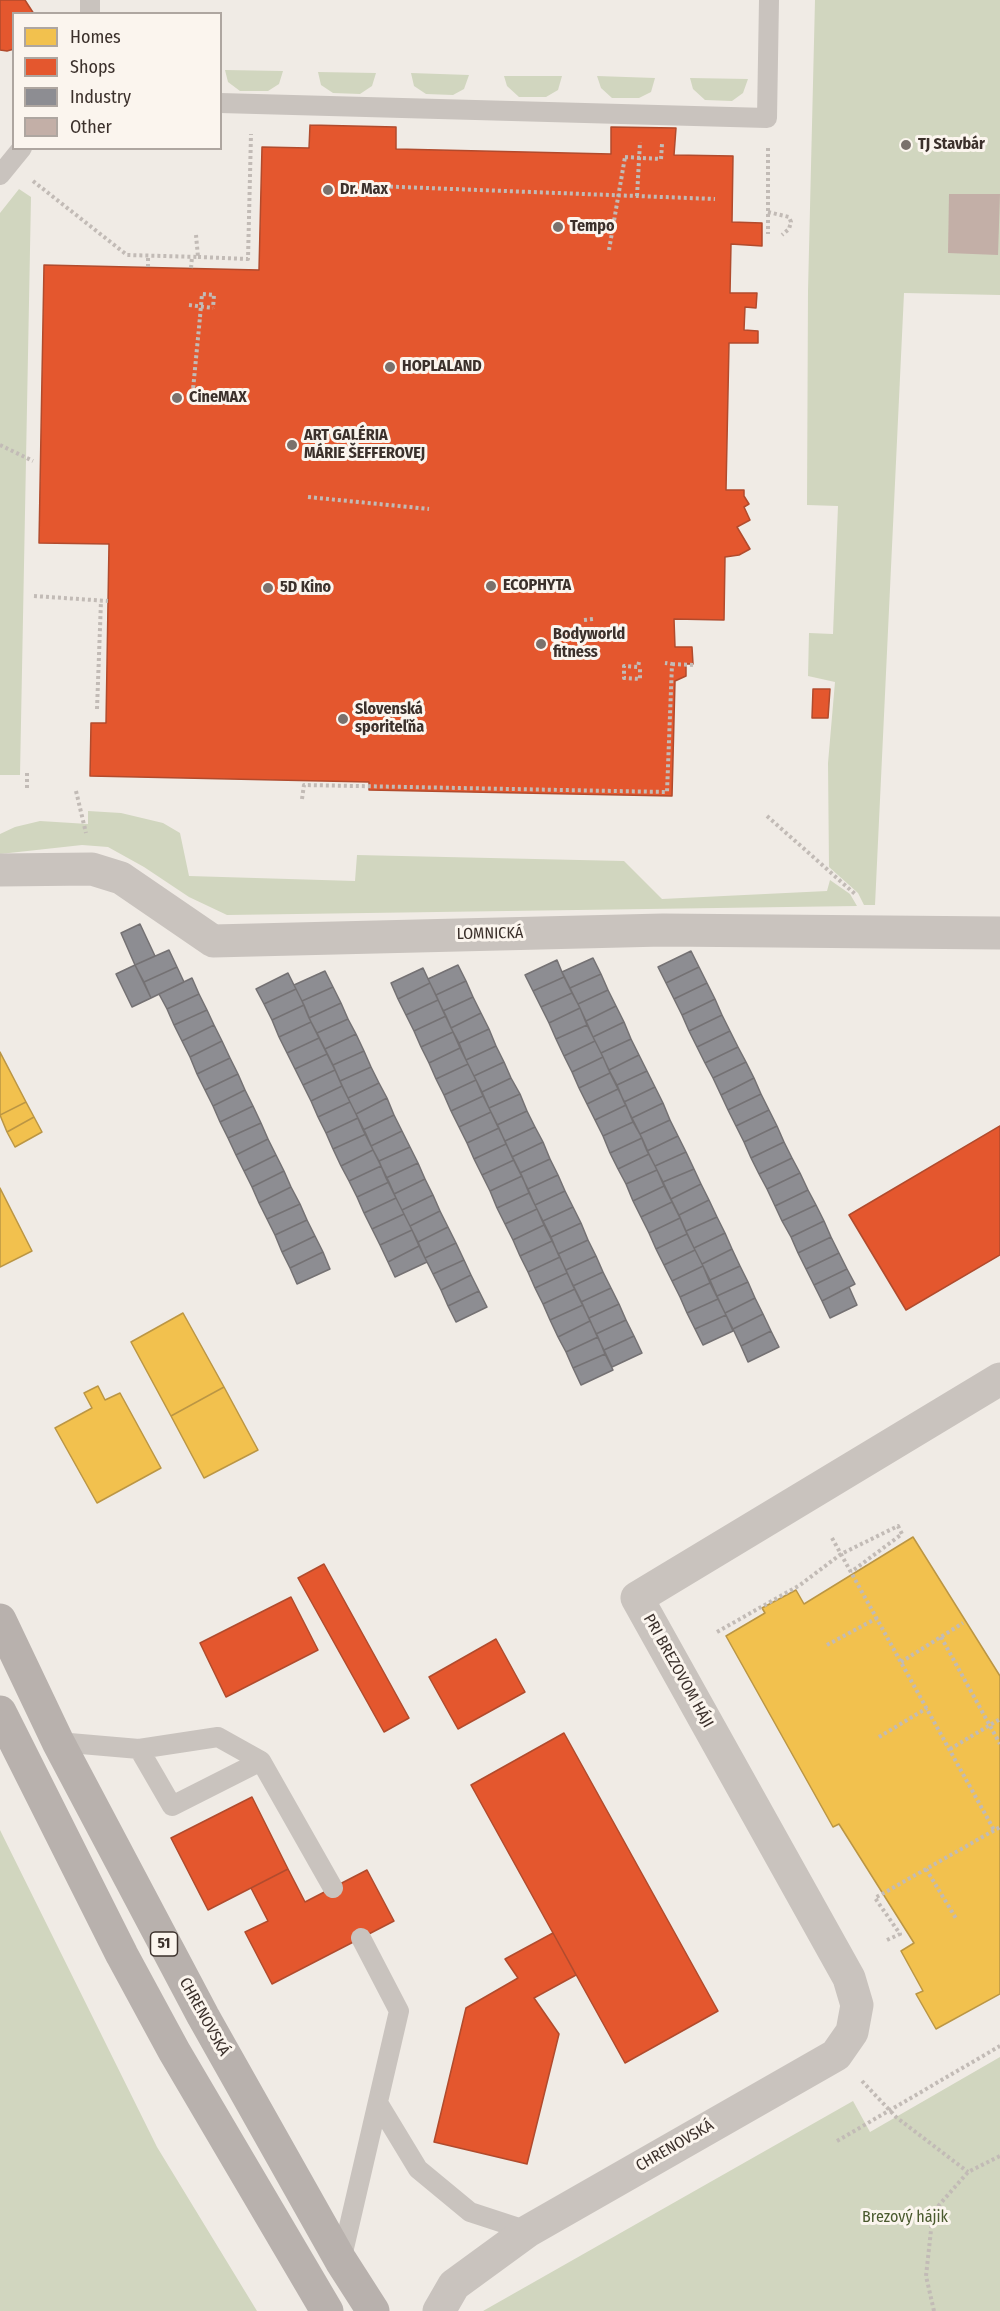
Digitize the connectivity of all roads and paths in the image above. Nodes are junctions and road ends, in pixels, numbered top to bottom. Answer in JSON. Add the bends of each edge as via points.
{"nodes":[{"id":1,"x":769,"y":0,"type":"edge"},
{"id":2,"x":222,"y":103,"type":"edge"},
{"id":3,"x":767,"y":118,"type":"junction"},
{"id":4,"x":251,"y":132,"type":"dead end"},
{"id":5,"x":630,"y":140,"type":"dead end"},
{"id":6,"x":20,"y":150,"type":"edge"},
{"id":7,"x":662,"y":159,"type":"dead end"},
{"id":8,"x":0,"y":175,"type":"edge"},
{"id":9,"x":33,"y":181,"type":"dead end"},
{"id":10,"x":348,"y":185,"type":"dead end"},
{"id":11,"x":637,"y":196,"type":"junction"},
{"id":12,"x":715,"y":199,"type":"dead end"},
{"id":13,"x":768,"y":212,"type":"junction"},
{"id":14,"x":768,"y":234,"type":"dead end"},
{"id":15,"x":782,"y":235,"type":"dead end"},
{"id":16,"x":196,"y":236,"type":"dead end"},
{"id":17,"x":609,"y":250,"type":"dead end"},
{"id":18,"x":148,"y":255,"type":"junction"},
{"id":19,"x":192,"y":256,"type":"junction"},
{"id":20,"x":198,"y":257,"type":"junction"},
{"id":21,"x":148,"y":267,"type":"dead end"},
{"id":22,"x":191,"y":268,"type":"dead end"},
{"id":23,"x":189,"y":305,"type":"dead end"},
{"id":24,"x":192,"y":400,"type":"dead end"},
{"id":25,"x":0,"y":445,"type":"edge"},
{"id":26,"x":33,"y":461,"type":"dead end"},
{"id":27,"x":308,"y":497,"type":"dead end"},
{"id":28,"x":429,"y":509,"type":"dead end"},
{"id":29,"x":34,"y":596,"type":"dead end"},
{"id":30,"x":101,"y":601,"type":"junction"},
{"id":31,"x":108,"y":601,"type":"dead end"},
{"id":32,"x":584,"y":620,"type":"dead end"},
{"id":33,"x":593,"y":620,"type":"dead end"},
{"id":34,"x":639,"y":662,"type":"dead end"},
{"id":35,"x":665,"y":663,"type":"dead end"},
{"id":36,"x":672,"y":664,"type":"junction"},
{"id":37,"x":694,"y":665,"type":"dead end"},
{"id":38,"x":640,"y":669,"type":"dead end"},
{"id":39,"x":98,"y":709,"type":"dead end"},
{"id":40,"x":27,"y":773,"type":"dead end"},
{"id":41,"x":27,"y":791,"type":"dead end"},
{"id":42,"x":302,"y":799,"type":"dead end"},
{"id":43,"x":767,"y":816,"type":"dead end"},
{"id":44,"x":0,"y":870,"type":"edge"},
{"id":45,"x":869,"y":932,"type":"junction"},
{"id":46,"x":1000,"y":933,"type":"edge"},
{"id":47,"x":1000,"y":1379,"type":"edge"},
{"id":48,"x":832,"y":1538,"type":"dead end"},
{"id":49,"x":841,"y":1554,"type":"junction"},
{"id":50,"x":851,"y":1572,"type":"junction"},
{"id":51,"x":877,"y":1618,"type":"junction"},
{"id":52,"x":0,"y":1620,"type":"edge"},
{"id":53,"x":963,"y":1623,"type":"dead end"},
{"id":54,"x":717,"y":1632,"type":"dead end"},
{"id":55,"x":941,"y":1637,"type":"junction"},
{"id":56,"x":827,"y":1645,"type":"dead end"},
{"id":57,"x":901,"y":1662,"type":"junction"},
{"id":58,"x":927,"y":1708,"type":"junction"},
{"id":59,"x":0,"y":1712,"type":"edge"},
{"id":60,"x":1000,"y":1719,"type":"edge"},
{"id":61,"x":989,"y":1725,"type":"junction"},
{"id":62,"x":879,"y":1737,"type":"dead end"},
{"id":63,"x":58,"y":1742,"type":"junction"},
{"id":64,"x":1000,"y":1744,"type":"edge"},
{"id":65,"x":139,"y":1749,"type":"junction"},
{"id":66,"x":950,"y":1749,"type":"junction"},
{"id":67,"x":261,"y":1761,"type":"junction"},
{"id":68,"x":1000,"y":1827,"type":"edge"},
{"id":69,"x":994,"y":1830,"type":"junction"},
{"id":70,"x":926,"y":1869,"type":"junction"},
{"id":71,"x":333,"y":1888,"type":"dead end"},
{"id":72,"x":957,"y":1920,"type":"dead end"},
{"id":73,"x":361,"y":1938,"type":"dead end"},
{"id":74,"x":887,"y":1940,"type":"dead end"},
{"id":75,"x":1000,"y":2046,"type":"edge"},
{"id":76,"x":836,"y":2055,"type":"junction"},
{"id":77,"x":378,"y":2103,"type":"junction"},
{"id":78,"x":837,"y":2141,"type":"dead end"},
{"id":79,"x":1000,"y":2156,"type":"edge"},
{"id":80,"x":968,"y":2172,"type":"junction"},
{"id":81,"x":528,"y":2231,"type":"junction"},
{"id":82,"x":341,"y":2261,"type":"junction"},
{"id":83,"x":327,"y":2311,"type":"edge"},
{"id":84,"x":373,"y":2311,"type":"edge"},
{"id":85,"x":439,"y":2311,"type":"edge"},
{"id":86,"x":934,"y":2311,"type":"edge"}],
"edges":[{"from":1,"to":3,"type":"lane"},
{"from":2,"to":3,"type":"lane"},
{"from":3,"to":13,"type":"path"},
{"from":4,"to":20,"type":"path","via":[[248,259]]},
{"from":5,"to":11,"type":"path","via":[[640,141]]},
{"from":6,"to":8,"type":"lane"},
{"from":7,"to":17,"type":"path","bridge":true,"via":[[625,157]]},
{"from":9,"to":18,"type":"path","via":[[127,255]]},
{"from":10,"to":11,"type":"path"},
{"from":11,"to":12,"type":"path"},
{"from":13,"to":14,"type":"path"},
{"from":13,"to":15,"type":"path","via":[[789,217],[789,229]]},
{"from":16,"to":20,"type":"path"},
{"from":18,"to":19,"type":"path"},
{"from":18,"to":21,"type":"path"},
{"from":19,"to":20,"type":"path"},
{"from":19,"to":22,"type":"path"},
{"from":23,"to":24,"type":"path","bridge":true,"via":[[213,308],[214,294],[202,294],[200,318]]},
{"from":25,"to":26,"type":"path"},
{"from":27,"to":28,"type":"path"},
{"from":29,"to":30,"type":"path"},
{"from":30,"to":31,"type":"path"},
{"from":30,"to":39,"type":"path"},
{"from":32,"to":33,"type":"path"},
{"from":34,"to":38,"type":"path","via":[[638,667],[624,666],[624,678],[640,679]]},
{"from":35,"to":36,"type":"path"},
{"from":36,"to":37,"type":"path"},
{"from":36,"to":42,"type":"path","via":[[668,792],[304,785]]},
{"from":40,"to":41,"type":"path"},
{"from":43,"to":45,"type":"path","via":[[858,896]]},
{"from":44,"to":45,"type":"street","name":"LOMNICKÁ","via":[[92,869],[122,878],[213,941],[663,930]]},
{"from":45,"to":46,"type":"street","name":"LOMNICKÁ"},
{"from":47,"to":76,"type":"street","name":"PRI BREZOVOM HÁJI","via":[[637,1598],[849,1978],[857,2005],[852,2032]]},
{"from":48,"to":49,"type":"path"},
{"from":49,"to":50,"type":"path"},
{"from":49,"to":50,"type":"path","via":[[898,1526],[902,1534]]},
{"from":49,"to":54,"type":"path","via":[[800,1585]]},
{"from":50,"to":51,"type":"path"},
{"from":51,"to":56,"type":"path"},
{"from":51,"to":57,"type":"path"},
{"from":52,"to":63,"type":"main road","name":"CHRENOVSKÁ","number":"51"},
{"from":53,"to":55,"type":"path"},
{"from":55,"to":57,"type":"path"},
{"from":55,"to":61,"type":"path"},
{"from":57,"to":58,"type":"path"},
{"from":58,"to":62,"type":"path"},
{"from":58,"to":66,"type":"path"},
{"from":59,"to":83,"type":"main road","number":"51","via":[[174,2050]]},
{"from":60,"to":61,"type":"path"},
{"from":61,"to":64,"type":"path"},
{"from":61,"to":66,"type":"path"},
{"from":63,"to":65,"type":"lane"},
{"from":63,"to":82,"type":"main road","name":"CHRENOVSKÁ","number":"51","via":[[203,2016]]},
{"from":65,"to":67,"type":"lane","via":[[218,1737]]},
{"from":65,"to":67,"type":"lane","via":[[172,1806]]},
{"from":66,"to":69,"type":"path"},
{"from":67,"to":71,"type":"lane"},
{"from":68,"to":69,"type":"path"},
{"from":69,"to":70,"type":"path"},
{"from":70,"to":72,"type":"path"},
{"from":70,"to":74,"type":"path","via":[[875,1898],[900,1934]]},
{"from":73,"to":77,"type":"lane","via":[[399,2011]]},
{"from":75,"to":78,"type":"path"},
{"from":76,"to":80,"type":"path","via":[[896,2117]]},
{"from":76,"to":81,"type":"street","name":"CHRENOVSKÁ"},
{"from":77,"to":81,"type":"lane","via":[[418,2169],[470,2212]]},
{"from":77,"to":82,"type":"lane"},
{"from":79,"to":80,"type":"path"},
{"from":80,"to":86,"type":"path","via":[[933,2212],[926,2276]]},
{"from":81,"to":85,"type":"street","name":"CHRENOVSKÁ","via":[[454,2285]]},
{"from":82,"to":84,"type":"main road","name":"CHRENOVSKÁ","number":"51"}]}
